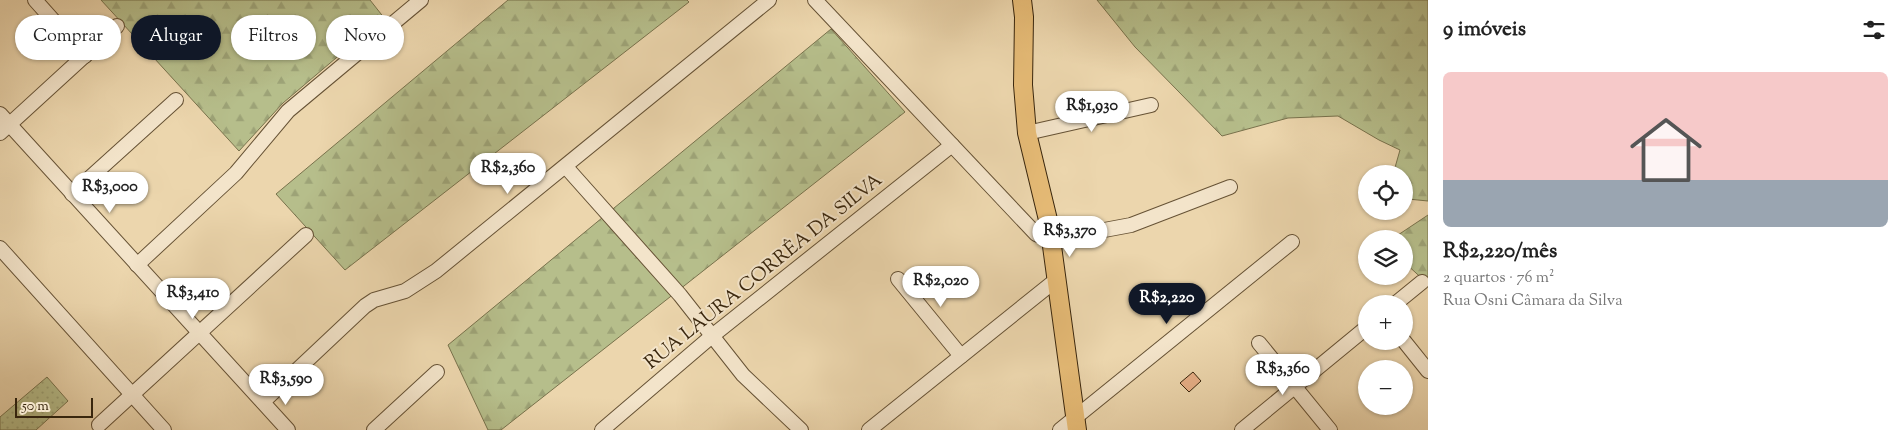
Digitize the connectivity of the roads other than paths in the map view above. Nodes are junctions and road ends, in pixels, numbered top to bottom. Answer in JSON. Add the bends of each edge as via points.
{"nodes":[{"id":1,"x":35,"y":0,"type":"edge"},
{"id":2,"x":420,"y":0,"type":"edge"},
{"id":3,"x":769,"y":0,"type":"edge"},
{"id":4,"x":815,"y":0,"type":"edge"},
{"id":5,"x":1022,"y":0,"type":"edge"},
{"id":6,"x":48,"y":15,"type":"edge"},
{"id":7,"x":80,"y":60,"type":"edge"},
{"id":8,"x":176,"y":100,"type":"dead end"},
{"id":9,"x":1151,"y":105,"type":"dead end"},
{"id":10,"x":0,"y":114,"type":"edge"},
{"id":11,"x":5,"y":129,"type":"edge"},
{"id":12,"x":1027,"y":133,"type":"junction"},
{"id":13,"x":952,"y":145,"type":"junction"},
{"id":14,"x":566,"y":167,"type":"junction"},
{"id":15,"x":1230,"y":186,"type":"dead end"},
{"id":16,"x":72,"y":194,"type":"junction"},
{"id":17,"x":306,"y":235,"type":"dead end"},
{"id":18,"x":1051,"y":240,"type":"junction"},
{"id":19,"x":1292,"y":242,"type":"dead end"},
{"id":20,"x":0,"y":248,"type":"edge"},
{"id":21,"x":138,"y":265,"type":"junction"},
{"id":22,"x":898,"y":279,"type":"dead end"},
{"id":23,"x":1056,"y":280,"type":"junction"},
{"id":24,"x":1422,"y":282,"type":"dead end"},
{"id":25,"x":1406,"y":295,"type":"edge"},
{"id":26,"x":200,"y":333,"type":"junction"},
{"id":27,"x":1358,"y":335,"type":"edge"},
{"id":28,"x":712,"y":336,"type":"junction"},
{"id":29,"x":1259,"y":343,"type":"dead end"},
{"id":30,"x":1411,"y":350,"type":"edge"},
{"id":31,"x":961,"y":356,"type":"junction"},
{"id":32,"x":1428,"y":371,"type":"edge"},
{"id":33,"x":437,"y":372,"type":"dead end"},
{"id":34,"x":1294,"y":387,"type":"junction"},
{"id":35,"x":133,"y":395,"type":"junction"},
{"id":36,"x":263,"y":402,"type":"junction"},
{"id":37,"x":1076,"y":424,"type":"edge"},
{"id":38,"x":99,"y":425,"type":"dead end"},
{"id":39,"x":164,"y":430,"type":"edge"},
{"id":40,"x":288,"y":430,"type":"edge"},
{"id":41,"x":374,"y":430,"type":"edge"},
{"id":42,"x":602,"y":430,"type":"edge"},
{"id":43,"x":802,"y":430,"type":"edge"},
{"id":44,"x":869,"y":430,"type":"edge"},
{"id":45,"x":1060,"y":430,"type":"edge"},
{"id":46,"x":1242,"y":430,"type":"edge"},
{"id":47,"x":1330,"y":430,"type":"edge"}],
"edges":[{"from":1,"to":6,"type":"street"},
{"from":2,"to":21,"type":"street","via":[[288,111],[236,173]]},
{"from":3,"to":14,"type":"street"},
{"from":4,"to":13,"type":"street"},
{"from":5,"to":12,"type":"main road"},
{"from":7,"to":11,"type":"street"},
{"from":8,"to":16,"type":"street"},
{"from":9,"to":12,"type":"street"},
{"from":10,"to":11,"type":"street"},
{"from":11,"to":16,"type":"street"},
{"from":12,"to":18,"type":"main road"},
{"from":13,"to":18,"type":"street","via":[[1036,234]]},
{"from":13,"to":28,"type":"street","name":"RUA LAURA CORRÊA DA SILVA"},
{"from":14,"to":28,"type":"street","via":[[680,295]]},
{"from":14,"to":36,"type":"street","via":[[424,280],[365,306]]},
{"from":15,"to":18,"type":"street","via":[[1131,225]]},
{"from":16,"to":21,"type":"street"},
{"from":17,"to":26,"type":"street"},
{"from":18,"to":23,"type":"main road"},
{"from":19,"to":37,"type":"street"},
{"from":20,"to":35,"type":"street"},
{"from":21,"to":26,"type":"street"},
{"from":22,"to":31,"type":"street"},
{"from":23,"to":31,"type":"street"},
{"from":23,"to":37,"type":"main road"},
{"from":24,"to":25,"type":"street"},
{"from":26,"to":35,"type":"street"},
{"from":26,"to":36,"type":"street"},
{"from":27,"to":34,"type":"street"},
{"from":28,"to":42,"type":"street","name":"RUA LAURA CORRÊA DA SILVA"},
{"from":28,"to":43,"type":"street","via":[[748,381]]},
{"from":29,"to":34,"type":"street"},
{"from":30,"to":32,"type":"street"},
{"from":31,"to":44,"type":"street"},
{"from":33,"to":41,"type":"street"},
{"from":34,"to":46,"type":"street"},
{"from":34,"to":47,"type":"street"},
{"from":35,"to":38,"type":"street"},
{"from":35,"to":39,"type":"street"},
{"from":36,"to":40,"type":"street"},
{"from":37,"to":45,"type":"street"}]}
